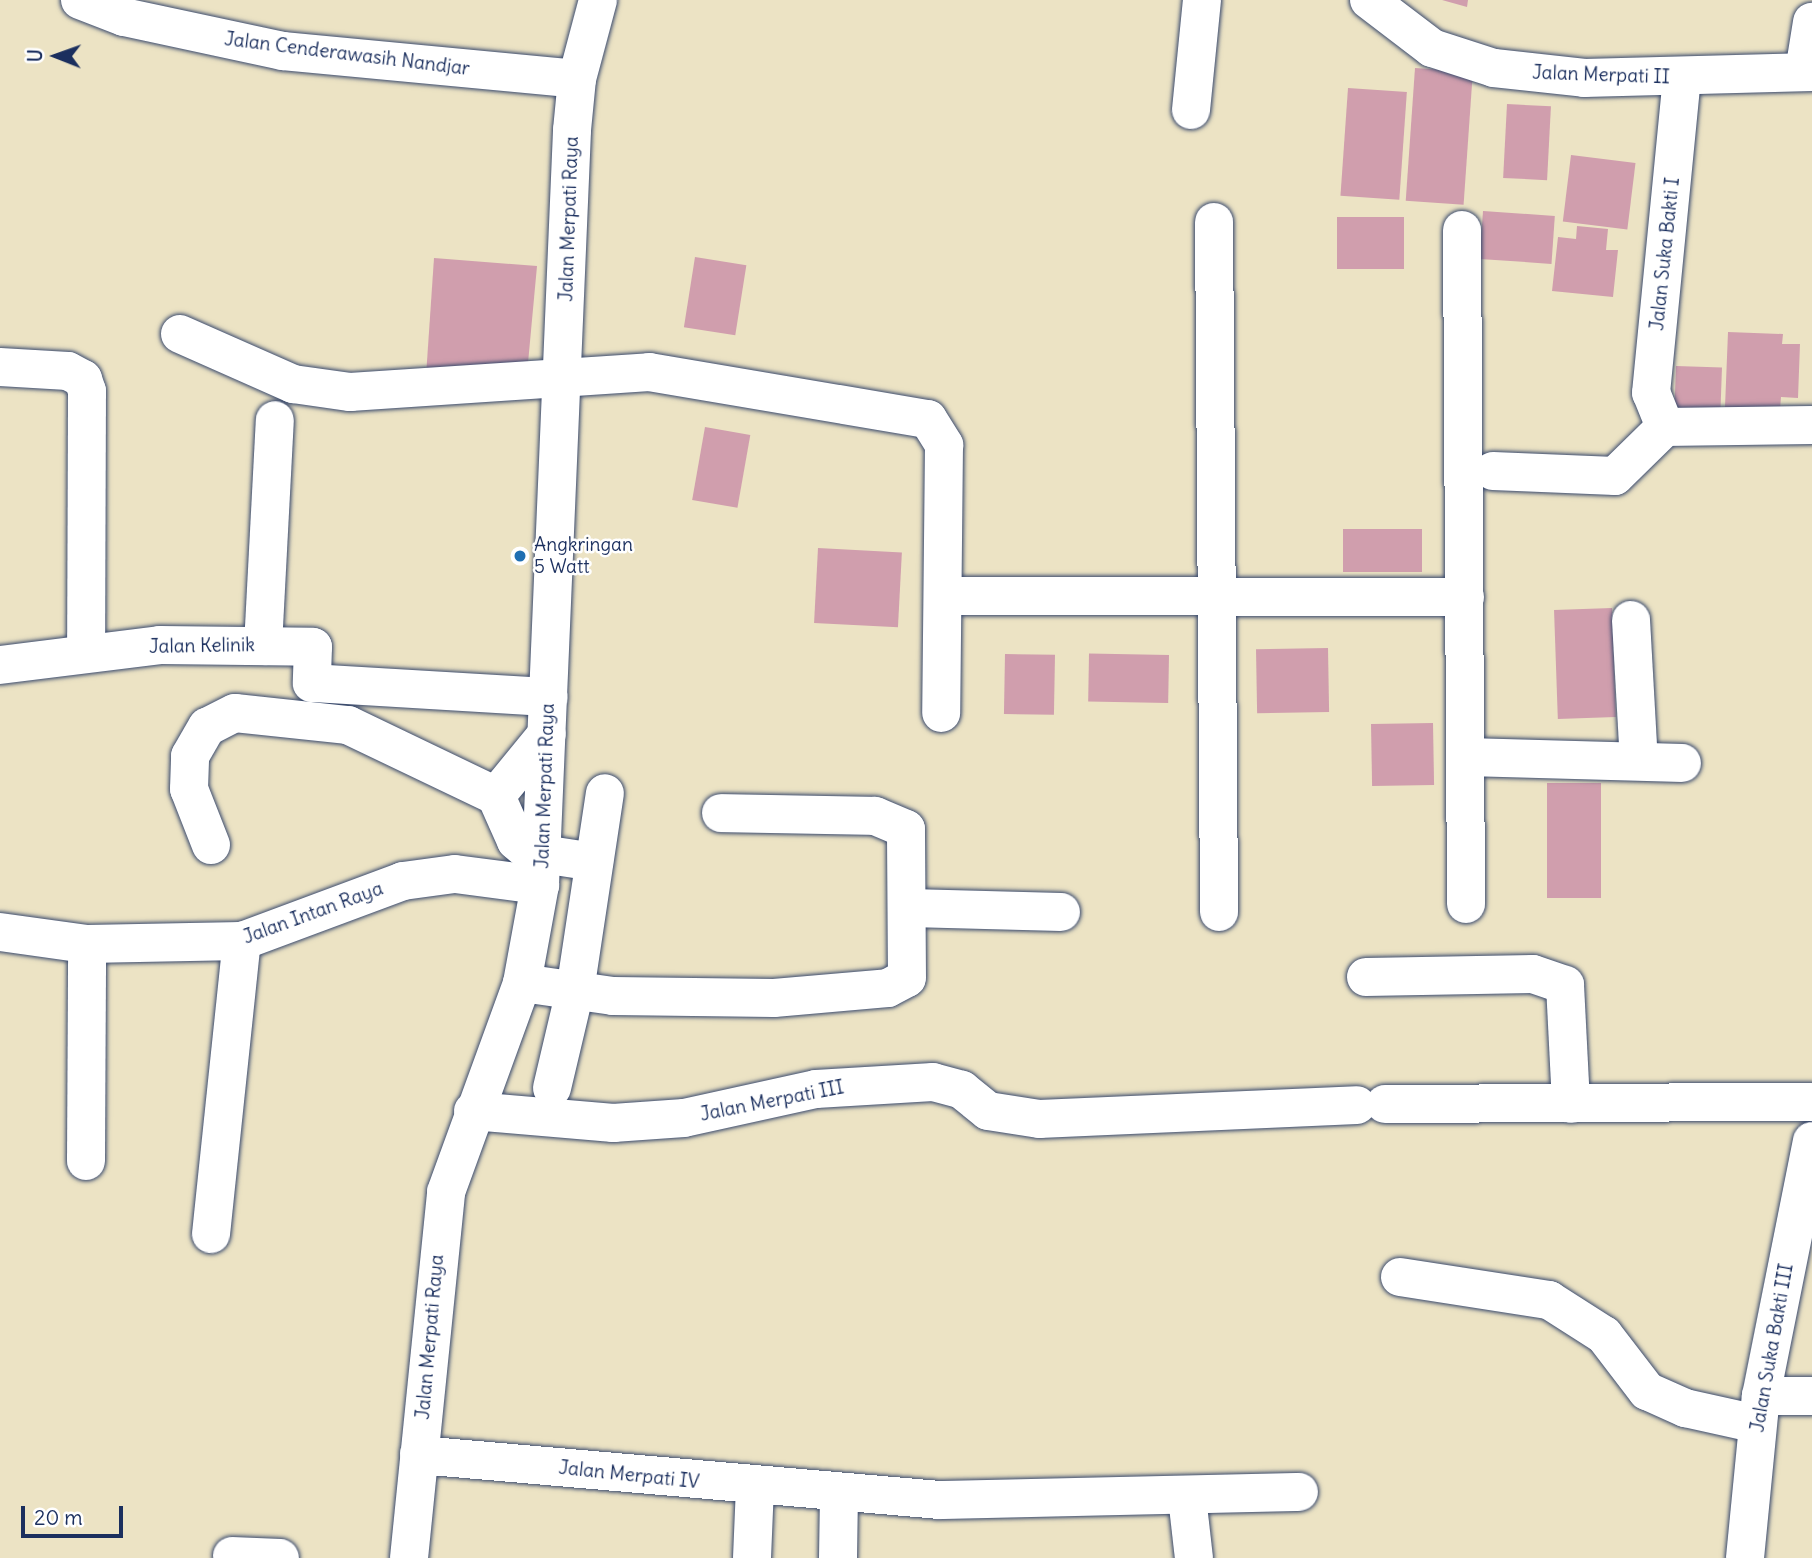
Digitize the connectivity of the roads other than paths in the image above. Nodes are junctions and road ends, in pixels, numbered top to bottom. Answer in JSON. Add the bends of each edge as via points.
{"nodes":[{"id":1,"x":80,"y":0,"type":"edge"},
{"id":2,"x":598,"y":0,"type":"edge"},
{"id":3,"x":1202,"y":0,"type":"edge"},
{"id":4,"x":1369,"y":0,"type":"edge"},
{"id":5,"x":1812,"y":22,"type":"edge"},
{"id":6,"x":1808,"y":72,"type":"edge"},
{"id":7,"x":1682,"y":78,"type":"junction"},
{"id":8,"x":577,"y":79,"type":"junction"},
{"id":9,"x":1191,"y":110,"type":"dead end"},
{"id":10,"x":1214,"y":222,"type":"dead end"},
{"id":11,"x":1462,"y":230,"type":"dead end"},
{"id":12,"x":180,"y":334,"type":"dead end"},
{"id":13,"x":0,"y":367,"type":"edge"},
{"id":14,"x":563,"y":377,"type":"junction"},
{"id":15,"x":275,"y":420,"type":"dead end"},
{"id":16,"x":1812,"y":425,"type":"edge"},
{"id":17,"x":1665,"y":427,"type":"junction"},
{"id":18,"x":1493,"y":471,"type":"dead end"},
{"id":19,"x":947,"y":596,"type":"junction"},
{"id":20,"x":1465,"y":597,"type":"junction"},
{"id":21,"x":1219,"y":598,"type":"junction"},
{"id":22,"x":1632,"y":620,"type":"dead end"},
{"id":23,"x":263,"y":646,"type":"junction"},
{"id":24,"x":86,"y":652,"type":"junction"},
{"id":25,"x":0,"y":665,"type":"edge"},
{"id":26,"x":942,"y":713,"type":"dead end"},
{"id":27,"x":548,"y":715,"type":"junction"},
{"id":28,"x":1468,"y":757,"type":"junction"},
{"id":29,"x":1639,"y":761,"type":"junction"},
{"id":30,"x":1682,"y":763,"type":"dead end"},
{"id":31,"x":605,"y":793,"type":"dead end"},
{"id":32,"x":496,"y":796,"type":"junction"},
{"id":33,"x":721,"y":813,"type":"dead end"},
{"id":34,"x":211,"y":845,"type":"dead end"},
{"id":35,"x":594,"y":862,"type":"junction"},
{"id":36,"x":542,"y":871,"type":"junction"},
{"id":37,"x":1466,"y":904,"type":"dead end"},
{"id":38,"x":910,"y":908,"type":"junction"},
{"id":39,"x":1061,"y":912,"type":"dead end"},
{"id":40,"x":1219,"y":912,"type":"dead end"},
{"id":41,"x":0,"y":932,"type":"edge"},
{"id":42,"x":242,"y":941,"type":"junction"},
{"id":43,"x":87,"y":944,"type":"junction"},
{"id":44,"x":1367,"y":977,"type":"dead end"},
{"id":45,"x":522,"y":983,"type":"junction"},
{"id":46,"x":575,"y":991,"type":"junction"},
{"id":47,"x":552,"y":1088,"type":"dead end"},
{"id":48,"x":1812,"y":1102,"type":"edge"},
{"id":49,"x":1571,"y":1104,"type":"junction"},
{"id":50,"x":473,"y":1111,"type":"junction"},
{"id":51,"x":1812,"y":1141,"type":"edge"},
{"id":52,"x":86,"y":1161,"type":"dead end"},
{"id":53,"x":211,"y":1234,"type":"dead end"},
{"id":54,"x":1401,"y":1277,"type":"dead end"},
{"id":55,"x":1812,"y":1395,"type":"edge"},
{"id":56,"x":1759,"y":1410,"type":"junction"},
{"id":57,"x":419,"y":1455,"type":"junction"},
{"id":58,"x":755,"y":1487,"type":"junction"},
{"id":59,"x":1299,"y":1492,"type":"dead end"},
{"id":60,"x":839,"y":1494,"type":"junction"},
{"id":61,"x":1187,"y":1497,"type":"junction"},
{"id":62,"x":232,"y":1556,"type":"dead end"},
{"id":63,"x":280,"y":1558,"type":"edge"},
{"id":64,"x":409,"y":1558,"type":"edge"},
{"id":65,"x":751,"y":1558,"type":"edge"},
{"id":66,"x":838,"y":1558,"type":"edge"},
{"id":67,"x":1194,"y":1558,"type":"edge"},
{"id":68,"x":1745,"y":1558,"type":"edge"}],
"edges":[{"from":1,"to":8,"type":"street","name":"Jalan Cenderawasih Nandjar","via":[[124,17],[283,51]]},
{"from":2,"to":8,"type":"street","name":"Jalan Merpati Raya"},
{"from":3,"to":9,"type":"street"},
{"from":4,"to":7,"type":"street","name":"Jalan Merpati II","via":[[1432,48],[1466,62],[1545,77]]},
{"from":5,"to":6,"type":"street"},
{"from":6,"to":7,"type":"street","name":"Jalan Merpati II"},
{"from":7,"to":17,"type":"street","name":"Jalan Suka Bakti I","via":[[1651,393]]},
{"from":8,"to":14,"type":"street","name":"Jalan Merpati Raya"},
{"from":10,"to":21,"type":"street"},
{"from":11,"to":20,"type":"street"},
{"from":12,"to":14,"type":"street","via":[[293,384],[350,392]]},
{"from":13,"to":24,"type":"street","via":[[68,371],[83,379],[87,391]]},
{"from":14,"to":19,"type":"street","via":[[649,372],[928,419],[944,446]]},
{"from":14,"to":27,"type":"street","name":"Jalan Merpati Raya"},
{"from":15,"to":23,"type":"street","name":"Jalan Kelinik"},
{"from":16,"to":17,"type":"street"},
{"from":17,"to":18,"type":"street","via":[[1615,476]]},
{"from":19,"to":21,"type":"street"},
{"from":19,"to":26,"type":"street"},
{"from":20,"to":21,"type":"street"},
{"from":20,"to":28,"type":"street"},
{"from":21,"to":40,"type":"street"},
{"from":22,"to":29,"type":"street"},
{"from":23,"to":24,"type":"street","name":"Jalan Kelinik"},
{"from":23,"to":27,"type":"street","via":[[313,647],[313,683]]},
{"from":24,"to":25,"type":"street","name":"Jalan Kelinik"},
{"from":27,"to":32,"type":"street"},
{"from":27,"to":36,"type":"street","name":"Jalan Merpati Raya"},
{"from":28,"to":29,"type":"street"},
{"from":28,"to":37,"type":"street"},
{"from":29,"to":30,"type":"street"},
{"from":31,"to":35,"type":"street"},
{"from":32,"to":34,"type":"street","via":[[348,725],[235,713],[207,727],[190,756],[189,789]]},
{"from":32,"to":36,"type":"street","via":[[516,841]]},
{"from":33,"to":38,"type":"street","via":[[895,820],[908,840]]},
{"from":35,"to":36,"type":"street","name":"Jalan Intan Raya"},
{"from":35,"to":46,"type":"street"},
{"from":36,"to":42,"type":"street","name":"Jalan Intan Raya","via":[[403,881]]},
{"from":36,"to":45,"type":"street","name":"Jalan Merpati Raya"},
{"from":38,"to":39,"type":"street"},
{"from":38,"to":46,"type":"street","via":[[910,968],[907,978],[888,988],[761,998]]},
{"from":41,"to":43,"type":"street","name":"Jalan Intan Raya"},
{"from":42,"to":43,"type":"street","name":"Jalan Intan Raya"},
{"from":42,"to":53,"type":"street"},
{"from":43,"to":52,"type":"street"},
{"from":44,"to":49,"type":"street","via":[[1534,974],[1565,985]]},
{"from":45,"to":46,"type":"street"},
{"from":45,"to":50,"type":"street","name":"Jalan Merpati Raya"},
{"from":46,"to":47,"type":"street"},
{"from":48,"to":49,"type":"street","name":"Jalan Merpati III"},
{"from":49,"to":50,"type":"street","name":"Jalan Merpati III","via":[[1371,1105],[1039,1119],[988,1111],[962,1090],[933,1083],[816,1089],[684,1118],[613,1123]]},
{"from":50,"to":57,"type":"street","name":"Jalan Merpati Raya","via":[[446,1192]]},
{"from":51,"to":56,"type":"street","name":"Jalan Suka Bakti III"},
{"from":54,"to":56,"type":"street","via":[[1549,1300],[1604,1335],[1647,1391],[1685,1408]]},
{"from":55,"to":56,"type":"street"},
{"from":56,"to":68,"type":"street","name":"Jalan Suka Bakti III"},
{"from":57,"to":58,"type":"street","name":"Jalan Merpati IV"},
{"from":57,"to":64,"type":"street","name":"Jalan Merpati Raya"},
{"from":58,"to":60,"type":"street","name":"Jalan Merpati IV"},
{"from":58,"to":65,"type":"street"},
{"from":59,"to":61,"type":"street","name":"Jalan Merpati IV"},
{"from":60,"to":61,"type":"street","name":"Jalan Merpati IV"},
{"from":60,"to":66,"type":"street"},
{"from":61,"to":67,"type":"street"},
{"from":62,"to":63,"type":"street"}]}
